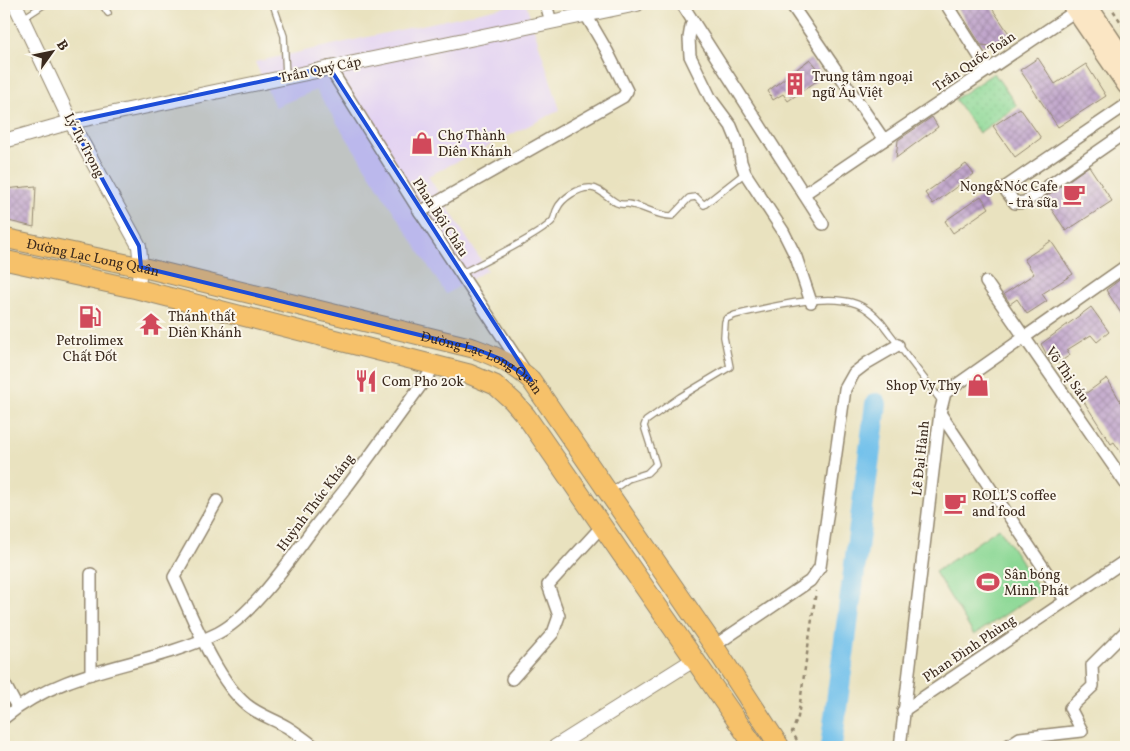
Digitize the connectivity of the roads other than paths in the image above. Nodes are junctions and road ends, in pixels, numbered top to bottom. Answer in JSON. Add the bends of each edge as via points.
{"nodes":[{"id":1,"x":15,"y":4,"type":"edge"},
{"id":2,"x":46,"y":4,"type":"edge"},
{"id":3,"x":102,"y":4,"type":"edge"},
{"id":4,"x":272,"y":4,"type":"edge"},
{"id":5,"x":546,"y":4,"type":"edge"},
{"id":6,"x":637,"y":4,"type":"edge"},
{"id":7,"x":682,"y":4,"type":"edge"},
{"id":8,"x":791,"y":4,"type":"edge"},
{"id":9,"x":946,"y":4,"type":"edge"},
{"id":10,"x":1080,"y":6,"type":"edge"},
{"id":11,"x":108,"y":13,"type":"dead end"},
{"id":12,"x":586,"y":15,"type":"junction"},
{"id":13,"x":22,"y":19,"type":"junction"},
{"id":14,"x":551,"y":22,"type":"junction"},
{"id":15,"x":694,"y":23,"type":"junction"},
{"id":16,"x":1126,"y":61,"type":"edge"},
{"id":17,"x":329,"y":67,"type":"junction"},
{"id":18,"x":988,"y":70,"type":"junction"},
{"id":19,"x":286,"y":76,"type":"junction"},
{"id":20,"x":1126,"y":86,"type":"edge"},
{"id":21,"x":1126,"y":105,"type":"edge"},
{"id":22,"x":71,"y":122,"type":"junction"},
{"id":23,"x":1126,"y":132,"type":"edge"},
{"id":24,"x":884,"y":140,"type":"junction"},
{"id":25,"x":4,"y":141,"type":"edge"},
{"id":26,"x":745,"y":173,"type":"junction"},
{"id":27,"x":804,"y":194,"type":"junction"},
{"id":28,"x":420,"y":212,"type":"junction"},
{"id":29,"x":823,"y":224,"type":"dead end"},
{"id":30,"x":4,"y":238,"type":"edge"},
{"id":31,"x":4,"y":260,"type":"edge"},
{"id":32,"x":1126,"y":266,"type":"edge"},
{"id":33,"x":141,"y":268,"type":"junction"},
{"id":34,"x":460,"y":274,"type":"junction"},
{"id":35,"x":986,"y":282,"type":"dead end"},
{"id":36,"x":137,"y":289,"type":"junction"},
{"id":37,"x":811,"y":302,"type":"junction"},
{"id":38,"x":1024,"y":336,"type":"junction"},
{"id":39,"x":898,"y":345,"type":"junction"},
{"id":40,"x":434,"y":366,"type":"junction"},
{"id":41,"x":531,"y":380,"type":"junction"},
{"id":42,"x":941,"y":407,"type":"junction"},
{"id":43,"x":1126,"y":484,"type":"edge"},
{"id":44,"x":609,"y":492,"type":"junction"},
{"id":45,"x":217,"y":500,"type":"dead end"},
{"id":46,"x":603,"y":525,"type":"junction"},
{"id":47,"x":1126,"y":560,"type":"edge"},
{"id":48,"x":91,"y":574,"type":"dead end"},
{"id":49,"x":1066,"y":600,"type":"junction"},
{"id":50,"x":1126,"y":631,"type":"edge"},
{"id":51,"x":203,"y":640,"type":"junction"},
{"id":52,"x":714,"y":646,"type":"junction"},
{"id":53,"x":695,"y":659,"type":"junction"},
{"id":54,"x":91,"y":674,"type":"junction"},
{"id":55,"x":512,"y":679,"type":"dead end"},
{"id":56,"x":4,"y":683,"type":"edge"},
{"id":57,"x":18,"y":707,"type":"junction"},
{"id":58,"x":904,"y":712,"type":"junction"},
{"id":59,"x":4,"y":718,"type":"edge"},
{"id":60,"x":753,"y":746,"type":"edge"},
{"id":61,"x":315,"y":747,"type":"edge"},
{"id":62,"x":555,"y":747,"type":"edge"},
{"id":63,"x":780,"y":747,"type":"edge"},
{"id":64,"x":900,"y":747,"type":"edge"},
{"id":65,"x":1006,"y":747,"type":"edge"}],
"edges":[{"from":1,"to":13,"type":"street","name":"Lý Tự Trọng"},
{"from":2,"to":13,"type":"lane"},
{"from":3,"to":11,"type":"lane"},
{"from":4,"to":19,"type":"lane","via":[[284,36]]},
{"from":5,"to":14,"type":"street"},
{"from":6,"to":12,"type":"street","name":"Trần Quý Cáp"},
{"from":7,"to":15,"type":"street"},
{"from":8,"to":24,"type":"street"},
{"from":9,"to":18,"type":"street"},
{"from":10,"to":16,"type":"main road"},
{"from":10,"to":18,"type":"street","name":"Trần Quốc Toản"},
{"from":10,"to":20,"type":"main road"},
{"from":12,"to":14,"type":"street","name":"Trần Quý Cáp"},
{"from":12,"to":28,"type":"street","via":[[628,92]]},
{"from":13,"to":22,"type":"street","name":"Lý Tự Trọng"},
{"from":14,"to":17,"type":"street","name":"Trần Quý Cáp"},
{"from":15,"to":26,"type":"street","via":[[689,38],[690,56],[711,99],[731,126]]},
{"from":15,"to":27,"type":"street"},
{"from":17,"to":19,"type":"street","name":"Trần Quý Cáp"},
{"from":17,"to":28,"type":"street","name":"Phan Bội Châu"},
{"from":18,"to":24,"type":"street","name":"Trần Quốc Toản"},
{"from":19,"to":22,"type":"street","name":"Trần Quý Cáp"},
{"from":21,"to":23,"type":"street","via":[[1004,188],[1015,203],[1025,202]]},
{"from":22,"to":25,"type":"street","name":"Trần Quý Cáp"},
{"from":22,"to":33,"type":"street","name":"Lý Tự Trọng","via":[[139,246]]},
{"from":24,"to":27,"type":"street","name":"Trần Quốc Toản"},
{"from":26,"to":34,"type":"lane","via":[[704,205],[696,197],[689,198],[672,216],[628,204],[620,205],[599,190],[590,188],[573,193],[557,208],[552,220],[535,234]]},
{"from":26,"to":37,"type":"street","via":[[783,231]]},
{"from":27,"to":29,"type":"street"},
{"from":28,"to":34,"type":"street","name":"Phan Bội Châu"},
{"from":30,"to":33,"type":"main road","name":"Đường Lạc Long Quân"},
{"from":31,"to":36,"type":"main road","name":"Đường Lạc Long Quân"},
{"from":32,"to":38,"type":"street"},
{"from":33,"to":36,"type":"street","name":"Lý Tự Trọng"},
{"from":33,"to":41,"type":"main road","name":"Đường Lạc Long Quân","via":[[473,348],[502,359]]},
{"from":34,"to":41,"type":"street","name":"Phan Bội Châu"},
{"from":35,"to":38,"type":"street","name":"Võ Thị Sáu"},
{"from":36,"to":40,"type":"main road","name":"Đường Lạc Long Quân"},
{"from":37,"to":39,"type":"lane","via":[[848,302],[861,306],[873,313]]},
{"from":37,"to":44,"type":"lane","via":[[777,306],[726,319],[724,337],[730,367],[646,421],[644,426],[656,464],[647,473]]},
{"from":38,"to":42,"type":"street","via":[[949,389]]},
{"from":38,"to":43,"type":"street","name":"Võ Thị Sáu"},
{"from":39,"to":42,"type":"lane"},
{"from":39,"to":52,"type":"street","via":[[854,373],[845,389],[820,567],[810,581]]},
{"from":40,"to":46,"type":"main road","name":"Đường Lạc Long Quân","via":[[483,379],[514,400]]},
{"from":40,"to":51,"type":"street","name":"Huỳnh Thúc Kháng","via":[[343,492],[262,594],[229,626]]},
{"from":41,"to":44,"type":"main road","name":"Đường Lạc Long Quân"},
{"from":42,"to":49,"type":"street"},
{"from":42,"to":58,"type":"street","name":"Lê Đại Hành"},
{"from":44,"to":52,"type":"main road","name":"Đường Lạc Long Quân"},
{"from":45,"to":51,"type":"street","via":[[174,576]]},
{"from":46,"to":53,"type":"main road","name":"Đường Lạc Long Quân"},
{"from":46,"to":55,"type":"street","via":[[548,585],[559,616],[553,633]]},
{"from":47,"to":49,"type":"street","name":"Phan Đình Phùng"},
{"from":48,"to":54,"type":"street"},
{"from":49,"to":58,"type":"street","name":"Phan Đình Phùng"},
{"from":50,"to":65,"type":"street","via":[[1092,665],[1093,686],[1070,708],[1082,731],[1020,738]]},
{"from":51,"to":54,"type":"street","name":"Huỳnh Thúc Kháng"},
{"from":51,"to":61,"type":"street","via":[[236,695],[256,712],[286,726]]},
{"from":52,"to":63,"type":"main road","name":"Đường Lạc Long Quân"},
{"from":53,"to":60,"type":"main road","name":"Đường Lạc Long Quân"},
{"from":53,"to":62,"type":"street"},
{"from":54,"to":57,"type":"street","name":"Huỳnh Thúc Kháng","via":[[58,685]]},
{"from":56,"to":57,"type":"street"},
{"from":57,"to":59,"type":"street","name":"Huỳnh Thúc Kháng"},
{"from":58,"to":64,"type":"street","name":"Lê Đại Hành"}]}
